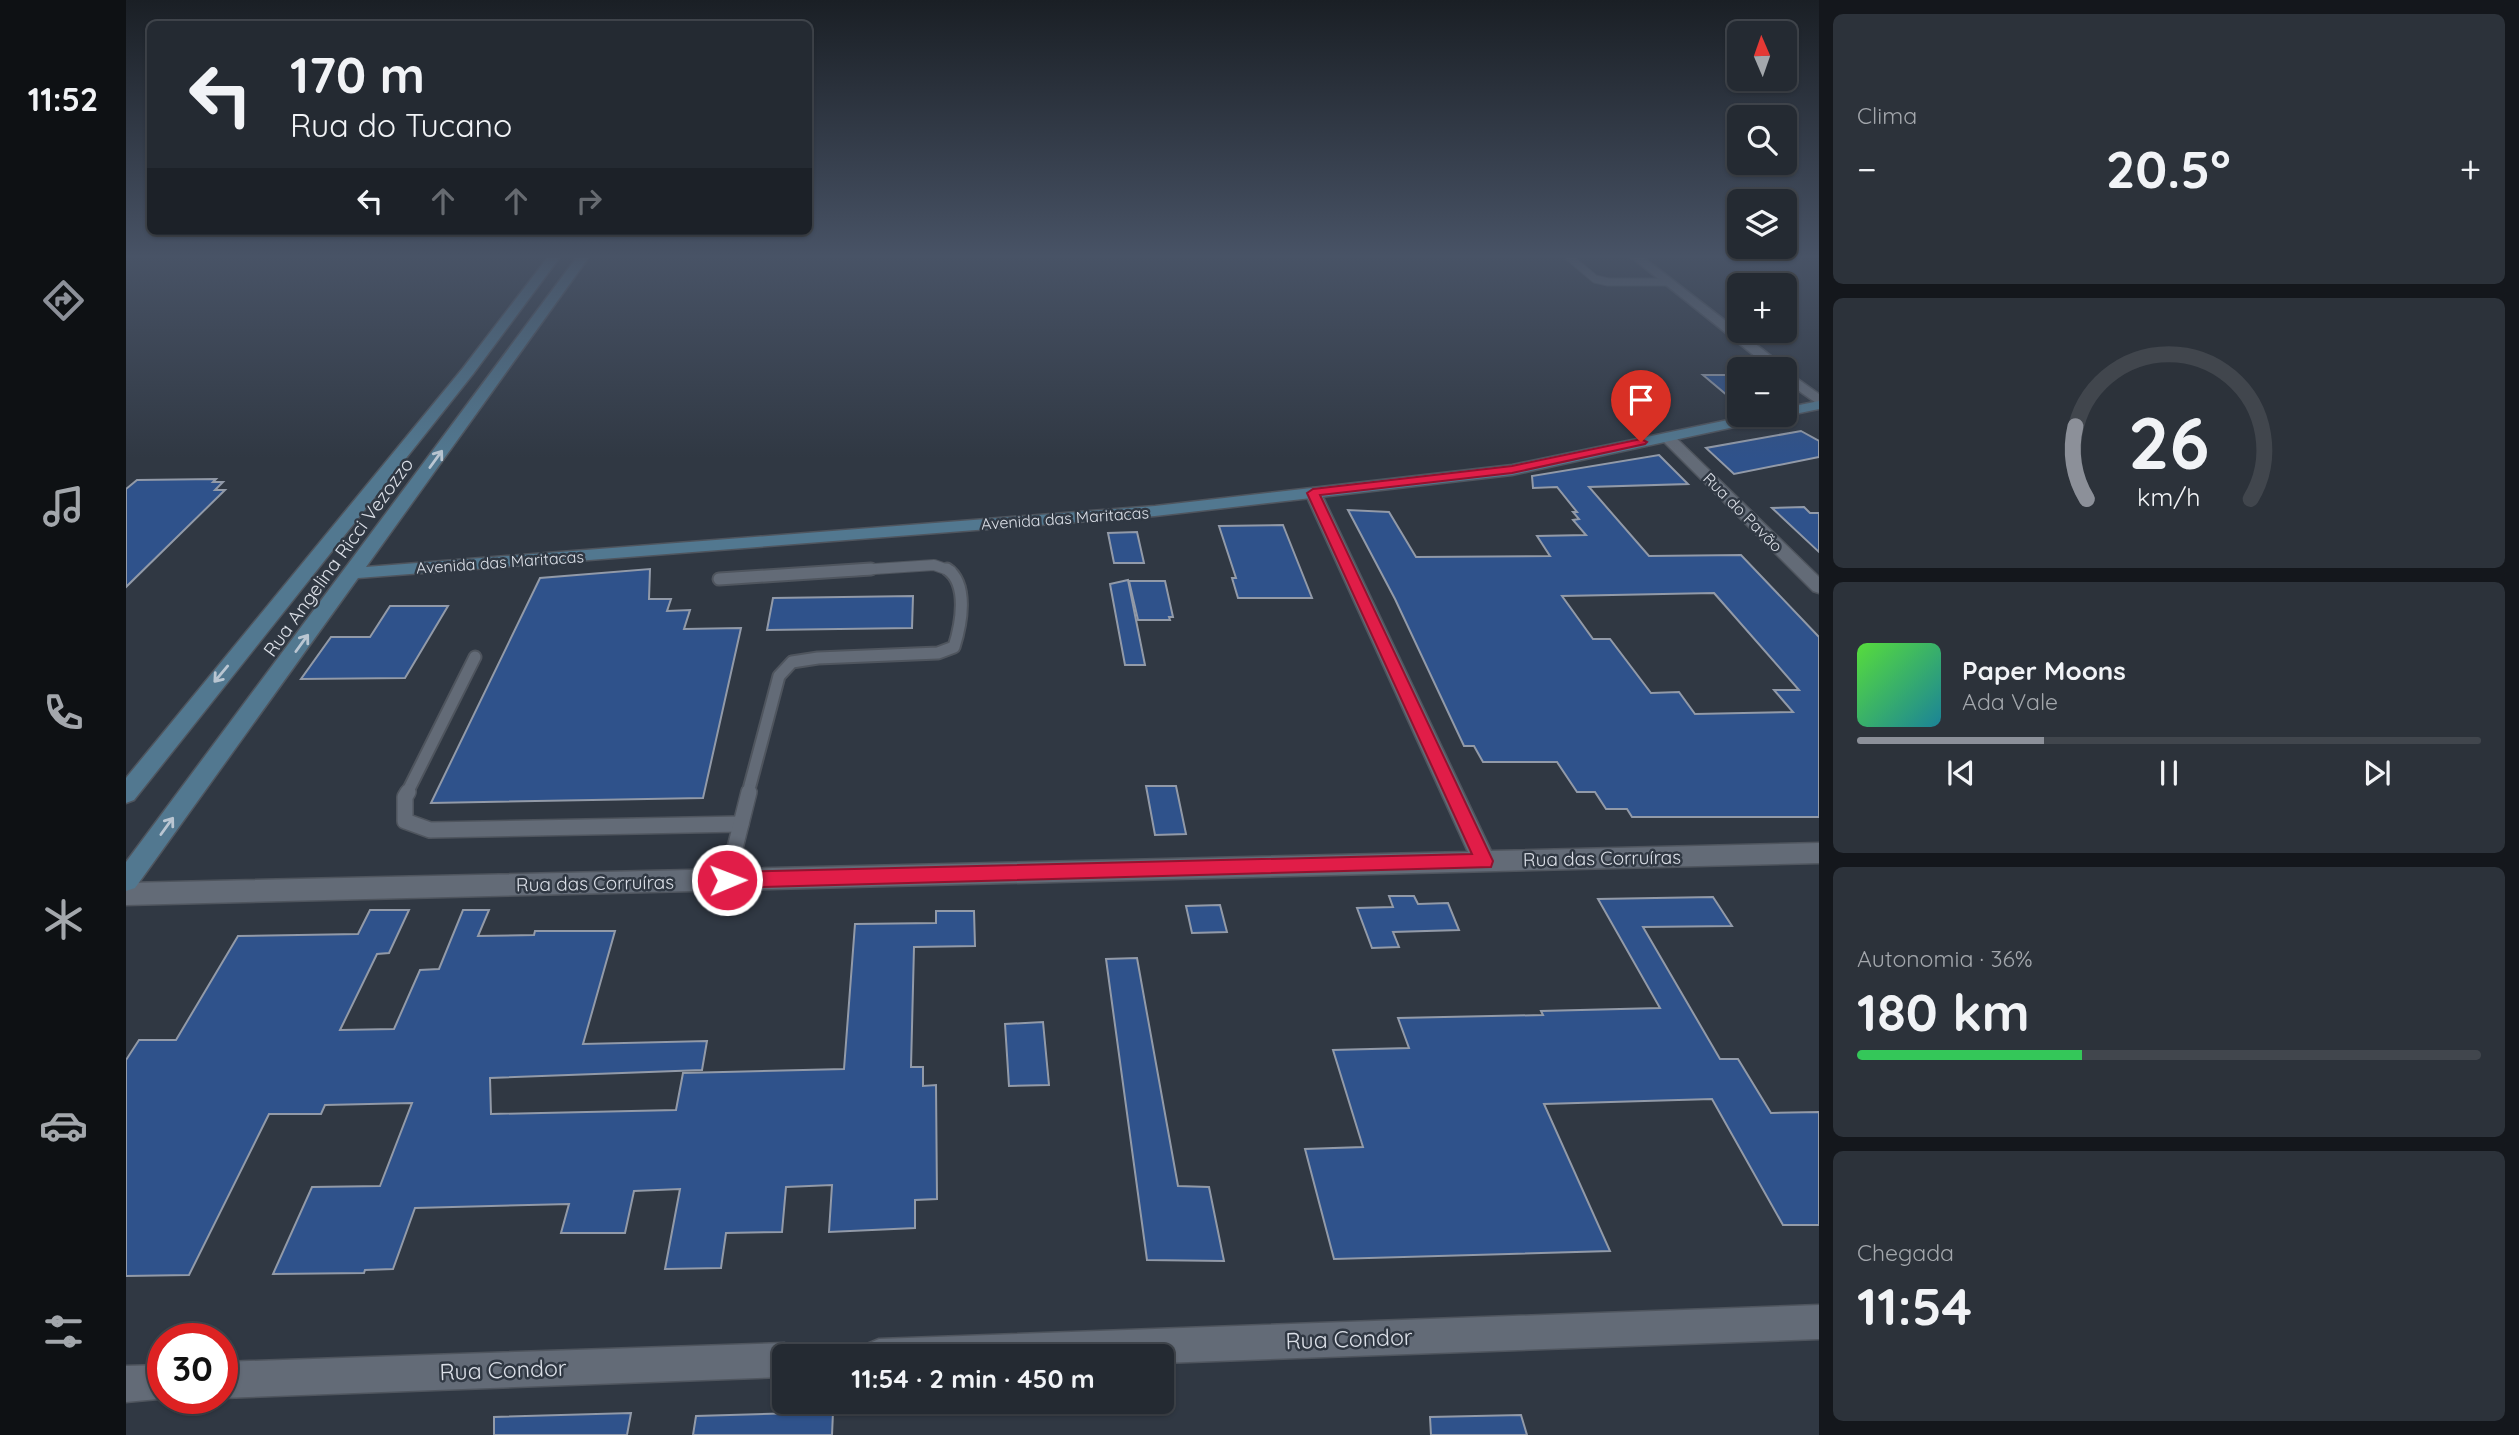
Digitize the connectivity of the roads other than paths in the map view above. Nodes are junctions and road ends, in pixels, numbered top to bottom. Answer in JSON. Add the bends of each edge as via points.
{"nodes":[{"id":1,"x":503,"y":324,"type":"edge"},
{"id":2,"x":534,"y":324,"type":"edge"},
{"id":3,"x":1721,"y":324,"type":"edge"},
{"id":4,"x":1764,"y":357,"type":"edge"},
{"id":5,"x":1797,"y":384,"type":"edge"},
{"id":6,"x":1819,"y":403,"type":"edge"},
{"id":7,"x":1797,"y":409,"type":"edge"},
{"id":8,"x":1727,"y":424,"type":"edge"},
{"id":9,"x":1667,"y":437,"type":"junction"},
{"id":10,"x":1313,"y":493,"type":"junction"},
{"id":11,"x":354,"y":573,"type":"junction"},
{"id":12,"x":719,"y":579,"type":"dead end"},
{"id":13,"x":1819,"y":587,"type":"edge"},
{"id":14,"x":475,"y":657,"type":"dead end"},
{"id":15,"x":126,"y":794,"type":"edge"},
{"id":16,"x":741,"y":824,"type":"junction"},
{"id":17,"x":1819,"y":853,"type":"edge"},
{"id":18,"x":1484,"y":861,"type":"junction"},
{"id":19,"x":727,"y":880,"type":"junction"},
{"id":20,"x":126,"y":881,"type":"edge"},
{"id":21,"x":126,"y":894,"type":"edge"},
{"id":22,"x":1819,"y":1322,"type":"edge"},
{"id":23,"x":1174,"y":1345,"type":"edge"},
{"id":24,"x":772,"y":1360,"type":"edge"},
{"id":25,"x":238,"y":1379,"type":"edge"},
{"id":26,"x":147,"y":1383,"type":"edge"},
{"id":27,"x":126,"y":1384,"type":"edge"}],
"edges":[{"from":1,"to":15,"type":"main road","name":"Rua Angelina Ricci Vezozzo","one_way":true},
{"from":11,"to":2,"type":"main road","name":"Rua Angelina Ricci Vezozzo","one_way":true},
{"from":3,"to":4,"type":"street"},
{"from":5,"to":6,"type":"street"},
{"from":6,"to":7,"type":"main road"},
{"from":8,"to":9,"type":"main road","name":"Avenida das Maritacas"},
{"from":9,"to":10,"type":"main road","name":"Avenida das Maritacas","via":[[1512,470]]},
{"from":9,"to":13,"type":"street","name":"Rua do Pavão"},
{"from":10,"to":11,"type":"main road","name":"Avenida das Maritacas","via":[[1154,511]]},
{"from":10,"to":18,"type":"street"},
{"from":20,"to":11,"type":"main road","name":"Rua Angelina Ricci Vezozzo","one_way":true},
{"from":12,"to":16,"type":"lane","via":[[934,565],[951,571],[959,583],[960,633],[954,648],[938,653],[792,662],[779,676]]},
{"from":14,"to":16,"type":"lane","via":[[405,797],[405,821],[430,830]]},
{"from":16,"to":19,"type":"lane"},
{"from":17,"to":18,"type":"street","name":"Rua das Corruíras"},
{"from":18,"to":19,"type":"street","name":"Rua das Corruíras"},
{"from":19,"to":21,"type":"street","name":"Rua das Corruíras"},
{"from":22,"to":23,"type":"street","name":"Rua Condor"},
{"from":24,"to":25,"type":"street","name":"Rua Condor"},
{"from":26,"to":27,"type":"street"}]}
